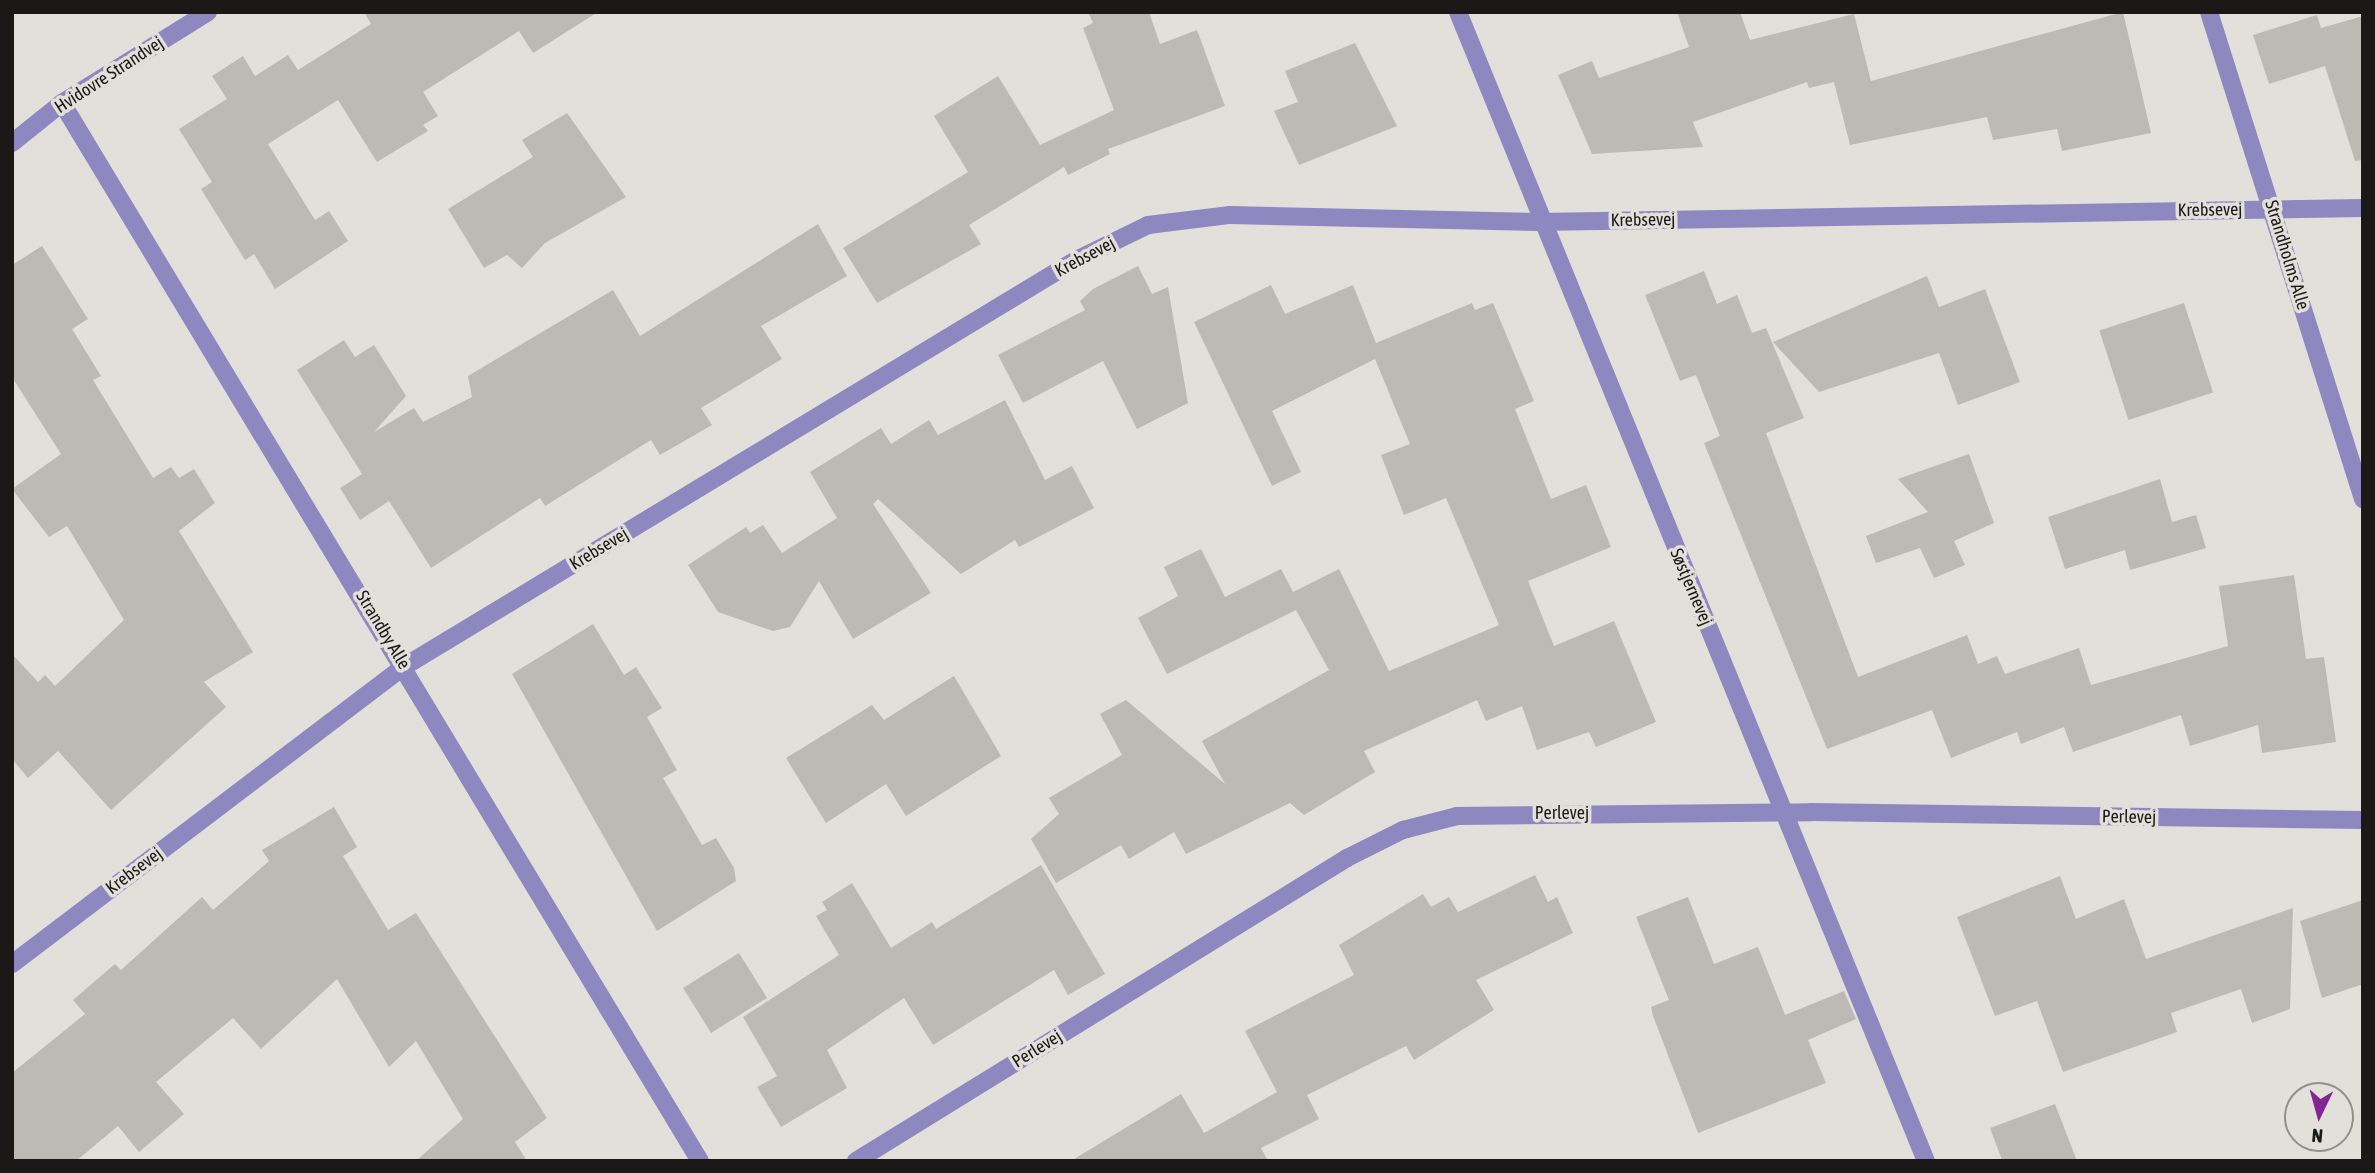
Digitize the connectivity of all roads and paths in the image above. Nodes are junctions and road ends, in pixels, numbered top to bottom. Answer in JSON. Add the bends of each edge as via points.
{"nodes":[{"id":1,"x":208,"y":12,"type":"edge"},
{"id":2,"x":1458,"y":12,"type":"edge"},
{"id":3,"x":2210,"y":12,"type":"edge"},
{"id":4,"x":61,"y":103,"type":"junction"},
{"id":5,"x":12,"y":143,"type":"edge"},
{"id":6,"x":2273,"y":208,"type":"junction"},
{"id":7,"x":2363,"y":208,"type":"edge"},
{"id":8,"x":1539,"y":222,"type":"junction"},
{"id":9,"x":2363,"y":499,"type":"edge"},
{"id":10,"x":405,"y":666,"type":"junction"},
{"id":11,"x":1785,"y":812,"type":"junction"},
{"id":12,"x":2363,"y":820,"type":"edge"},
{"id":13,"x":12,"y":964,"type":"edge"},
{"id":14,"x":700,"y":1161,"type":"edge"},
{"id":15,"x":856,"y":1161,"type":"edge"},
{"id":16,"x":1926,"y":1161,"type":"edge"}],
"edges":[{"from":1,"to":4,"type":"street","name":"Hvidovre Strandvej"},
{"from":2,"to":8,"type":"street","name":"Søstjernevej"},
{"from":3,"to":6,"type":"street","name":"Strandholms Alle"},
{"from":4,"to":5,"type":"street","name":"Hvidovre Strandvej"},
{"from":4,"to":10,"type":"street","name":"Strandby Alle"},
{"from":6,"to":7,"type":"street","name":"Krebsevej"},
{"from":6,"to":8,"type":"street","name":"Krebsevej"},
{"from":6,"to":9,"type":"street","name":"Strandholms Alle"},
{"from":8,"to":10,"type":"street","name":"Krebsevej","via":[[1230,215],[1147,225],[1076,260]]},
{"from":8,"to":11,"type":"street","name":"Søstjernevej"},
{"from":10,"to":13,"type":"street","name":"Krebsevej"},
{"from":10,"to":14,"type":"street","name":"Strandby Alle"},
{"from":11,"to":12,"type":"street","name":"Perlevej"},
{"from":11,"to":15,"type":"street","name":"Perlevej","via":[[1457,816],[1403,830],[1347,858]]},
{"from":11,"to":16,"type":"street","name":"Søstjernevej"}]}
